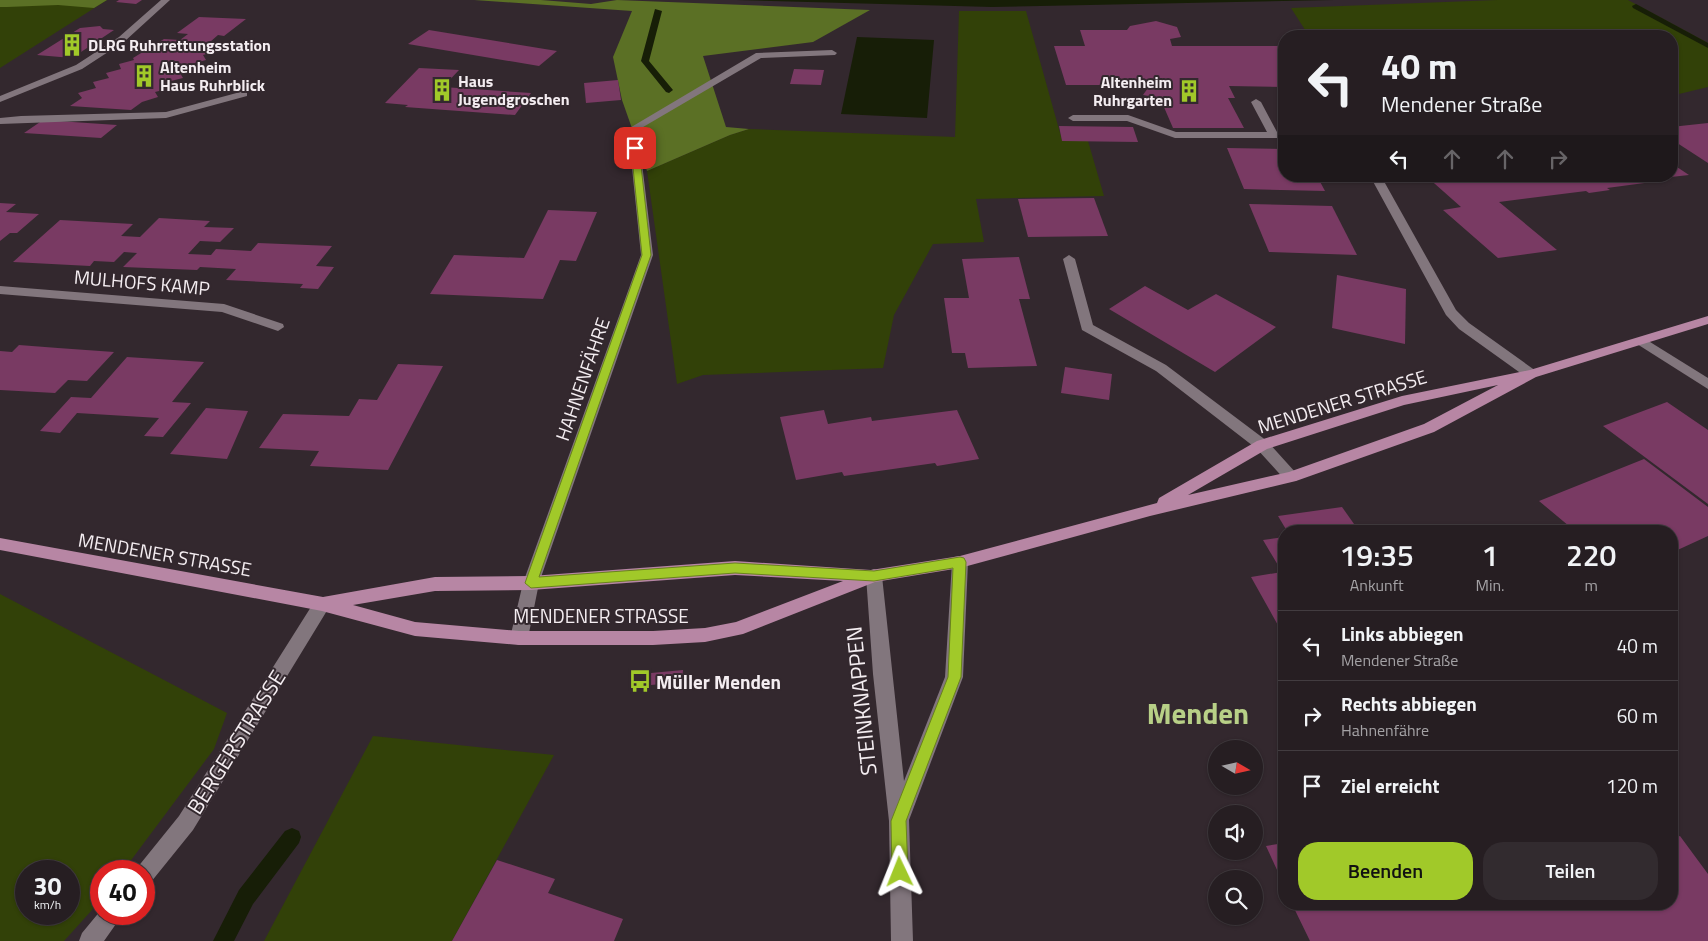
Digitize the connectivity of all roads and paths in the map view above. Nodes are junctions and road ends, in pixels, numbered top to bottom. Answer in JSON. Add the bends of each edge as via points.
{"nodes":[{"id":1,"x":166,"y":0,"type":"edge"},
{"id":2,"x":832,"y":53,"type":"dead end"},
{"id":3,"x":244,"y":94,"type":"dead end"},
{"id":4,"x":0,"y":100,"type":"edge"},
{"id":5,"x":1256,"y":102,"type":"dead end"},
{"id":6,"x":1072,"y":118,"type":"dead end"},
{"id":7,"x":0,"y":121,"type":"edge"},
{"id":8,"x":1278,"y":134,"type":"edge"},
{"id":9,"x":1278,"y":135,"type":"edge"},
{"id":10,"x":1378,"y":182,"type":"edge"},
{"id":11,"x":1069,"y":259,"type":"dead end"},
{"id":12,"x":0,"y":290,"type":"edge"},
{"id":13,"x":1708,"y":320,"type":"edge"},
{"id":14,"x":278,"y":327,"type":"dead end"},
{"id":15,"x":1642,"y":341,"type":"junction"},
{"id":16,"x":1531,"y":374,"type":"junction"},
{"id":17,"x":1708,"y":384,"type":"edge"},
{"id":18,"x":1262,"y":445,"type":"junction"},
{"id":19,"x":1291,"y":477,"type":"junction"},
{"id":20,"x":1150,"y":510,"type":"junction"},
{"id":21,"x":0,"y":544,"type":"edge"},
{"id":22,"x":960,"y":562,"type":"junction"},
{"id":23,"x":874,"y":576,"type":"junction"},
{"id":24,"x":531,"y":583,"type":"junction"},
{"id":25,"x":322,"y":604,"type":"junction"},
{"id":26,"x":519,"y":638,"type":"junction"},
{"id":27,"x":899,"y":821,"type":"junction"},
{"id":28,"x":155,"y":861,"type":"edge"},
{"id":29,"x":103,"y":925,"type":"edge"},
{"id":30,"x":90,"y":941,"type":"edge"},
{"id":31,"x":902,"y":941,"type":"edge"}],
"edges":[{"from":1,"to":4,"type":"street","via":[[122,39],[79,68]]},
{"from":2,"to":24,"type":"street","name":"HAHNENFÄHRE","via":[[759,55],[633,129],[647,255]]},
{"from":3,"to":7,"type":"street","via":[[168,114]]},
{"from":5,"to":8,"type":"street"},
{"from":6,"to":9,"type":"street","via":[[1128,118],[1175,135]]},
{"from":10,"to":16,"type":"street","via":[[1451,312],[1464,326]]},
{"from":11,"to":18,"type":"street","via":[[1087,327],[1161,368]]},
{"from":12,"to":14,"type":"street","name":"MULHOFS KAMP","via":[[224,308]]},
{"from":13,"to":15,"type":"main road","name":"MENDENER STRASSE"},
{"from":15,"to":16,"type":"main road","name":"MENDENER STRASSE"},
{"from":15,"to":17,"type":"street"},
{"from":16,"to":18,"type":"main road","name":"MENDENER STRASSE","via":[[1402,401]]},
{"from":16,"to":19,"type":"main road","name":"MENDENER STRASSE","via":[[1429,428]]},
{"from":18,"to":19,"type":"street"},
{"from":18,"to":20,"type":"main road","name":"MENDENER STRASSE"},
{"from":19,"to":20,"type":"main road","name":"MENDENER STRASSE"},
{"from":20,"to":22,"type":"main road","name":"MENDENER STRASSE"},
{"from":21,"to":25,"type":"main road","name":"MENDENER STRASSE"},
{"from":22,"to":23,"type":"main road","name":"MENDENER STRASSE"},
{"from":22,"to":27,"type":"street","name":"STEINKNAPPEN","via":[[954,677]]},
{"from":23,"to":24,"type":"main road","name":"MENDENER STRASSE","via":[[735,568]]},
{"from":23,"to":26,"type":"main road","name":"MENDENER STRASSE","via":[[737,629],[705,635]]},
{"from":23,"to":27,"type":"street","name":"STEINKNAPPEN"},
{"from":24,"to":25,"type":"main road","name":"MENDENER STRASSE","via":[[435,584]]},
{"from":24,"to":26,"type":"street","name":"HAHNENFÄHRE"},
{"from":25,"to":26,"type":"main road","name":"MENDENER STRASSE","via":[[415,629]]},
{"from":25,"to":28,"type":"street","name":"BERGERSTRASSE","via":[[186,822]]},
{"from":27,"to":31,"type":"street","name":"STEINKNAPPEN"},
{"from":29,"to":30,"type":"street"}]}
